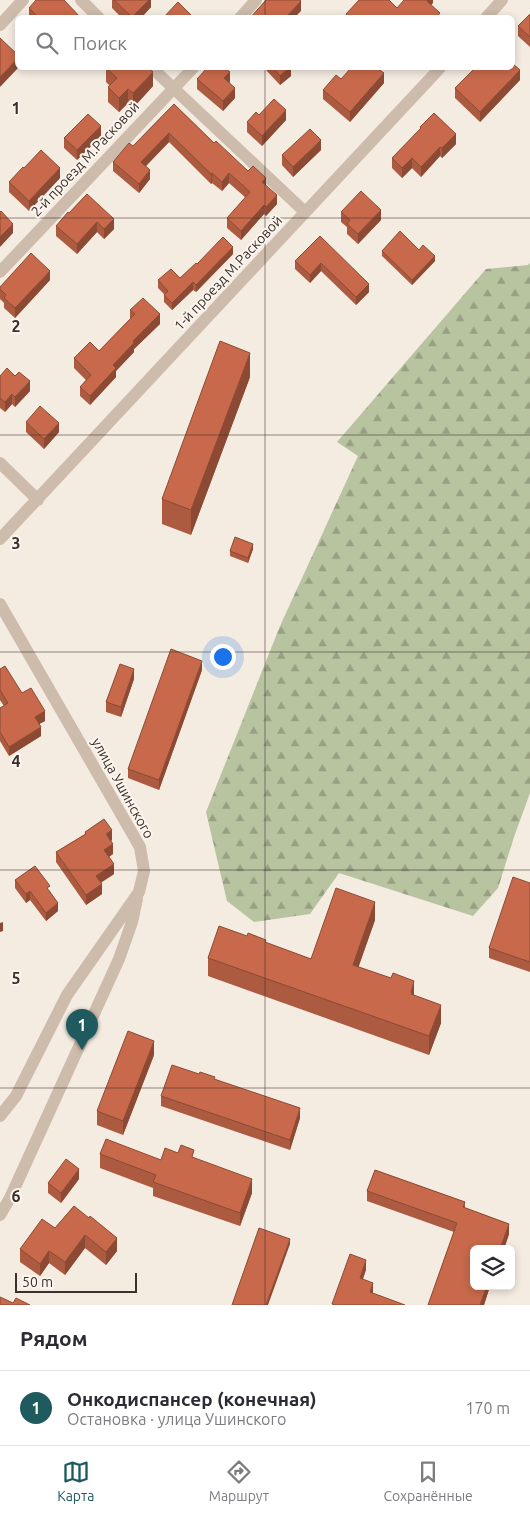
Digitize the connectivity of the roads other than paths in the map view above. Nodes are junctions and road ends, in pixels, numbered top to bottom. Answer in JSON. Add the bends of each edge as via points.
{"nodes":[{"id":1,"x":24,"y":0,"type":"edge"},
{"id":2,"x":80,"y":0,"type":"edge"},
{"id":3,"x":256,"y":0,"type":"edge"},
{"id":4,"x":502,"y":0,"type":"edge"},
{"id":5,"x":96,"y":15,"type":"edge"},
{"id":6,"x":243,"y":15,"type":"edge"},
{"id":7,"x":489,"y":15,"type":"edge"},
{"id":8,"x":0,"y":24,"type":"edge"},
{"id":9,"x":154,"y":70,"type":"edge"},
{"id":10,"x":191,"y":70,"type":"edge"},
{"id":11,"x":438,"y":70,"type":"edge"},
{"id":12,"x":173,"y":88,"type":"junction"},
{"id":13,"x":305,"y":212,"type":"junction"},
{"id":14,"x":0,"y":272,"type":"edge"},
{"id":15,"x":0,"y":463,"type":"edge"},
{"id":16,"x":38,"y":500,"type":"junction"},
{"id":17,"x":0,"y":539,"type":"edge"},
{"id":18,"x":0,"y":604,"type":"edge"},
{"id":19,"x":139,"y":892,"type":"junction"},
{"id":20,"x":0,"y":1116,"type":"edge"},
{"id":21,"x":0,"y":1215,"type":"edge"}],
"edges":[{"from":1,"to":8,"type":"street"},
{"from":2,"to":5,"type":"street"},
{"from":3,"to":6,"type":"street"},
{"from":4,"to":7,"type":"street"},
{"from":9,"to":12,"type":"street"},
{"from":10,"to":12,"type":"street","name":"2-й проезд М.Расковой"},
{"from":11,"to":13,"type":"street","name":"1-й проезд М.Расковой"},
{"from":12,"to":13,"type":"street"},
{"from":12,"to":14,"type":"street","name":"2-й проезд М.Расковой"},
{"from":13,"to":16,"type":"street","name":"1-й проезд М.Расковой"},
{"from":15,"to":16,"type":"street"},
{"from":16,"to":17,"type":"street"},
{"from":18,"to":19,"type":"street","name":"улица Ушинского","via":[[140,847],[144,871]]},
{"from":19,"to":20,"type":"street","name":"улица Ушинского","via":[[67,996],[16,1096]]},
{"from":19,"to":21,"type":"street","via":[[119,958]]}]}
